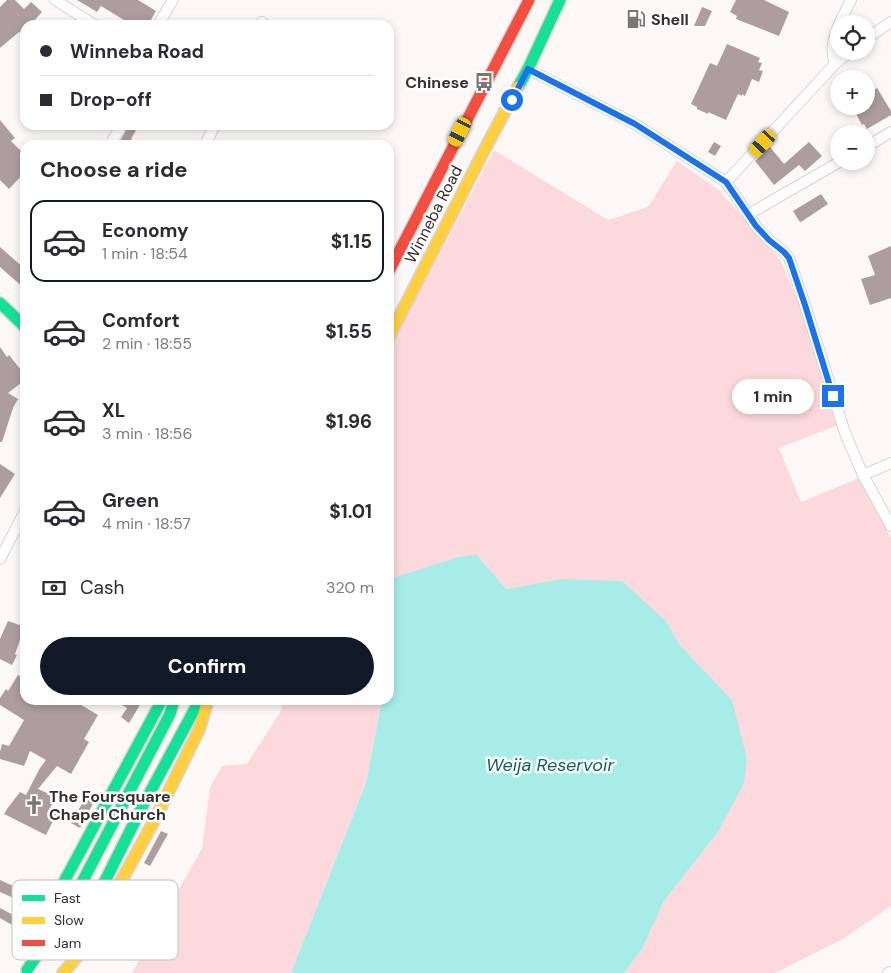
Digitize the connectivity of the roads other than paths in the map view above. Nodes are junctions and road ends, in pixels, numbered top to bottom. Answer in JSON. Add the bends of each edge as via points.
{"nodes":[{"id":1,"x":56,"y":0,"type":"edge"},
{"id":2,"x":173,"y":0,"type":"edge"},
{"id":3,"x":529,"y":0,"type":"edge"},
{"id":4,"x":560,"y":0,"type":"edge"},
{"id":5,"x":851,"y":0,"type":"edge"},
{"id":6,"x":844,"y":15,"type":"edge"},
{"id":7,"x":88,"y":20,"type":"edge"},
{"id":8,"x":161,"y":20,"type":"edge"},
{"id":9,"x":891,"y":22,"type":"edge"},
{"id":10,"x":875,"y":33,"type":"edge"},
{"id":11,"x":834,"y":60,"type":"edge"},
{"id":12,"x":840,"y":60,"type":"edge"},
{"id":13,"x":835,"y":64,"type":"junction"},
{"id":14,"x":528,"y":69,"type":"junction"},
{"id":15,"x":891,"y":132,"type":"edge"},
{"id":16,"x":474,"y":138,"type":"junction"},
{"id":17,"x":875,"y":142,"type":"edge"},
{"id":18,"x":830,"y":167,"type":"edge"},
{"id":19,"x":726,"y":182,"type":"junction"},
{"id":20,"x":749,"y":214,"type":"junction"},
{"id":21,"x":394,"y":262,"type":"edge"},
{"id":22,"x":0,"y":303,"type":"edge"},
{"id":23,"x":20,"y":322,"type":"edge"},
{"id":24,"x":394,"y":324,"type":"edge"},
{"id":25,"x":891,"y":463,"type":"edge"},
{"id":26,"x":862,"y":475,"type":"junction"},
{"id":27,"x":20,"y":521,"type":"edge"},
{"id":28,"x":891,"y":526,"type":"edge"},
{"id":29,"x":0,"y":559,"type":"edge"},
{"id":30,"x":159,"y":705,"type":"edge"},
{"id":31,"x":165,"y":705,"type":"edge"},
{"id":32,"x":173,"y":705,"type":"edge"},
{"id":33,"x":197,"y":705,"type":"edge"},
{"id":34,"x":202,"y":705,"type":"edge"},
{"id":35,"x":206,"y":705,"type":"edge"},
{"id":36,"x":65,"y":880,"type":"edge"},
{"id":37,"x":74,"y":880,"type":"edge"},
{"id":38,"x":83,"y":880,"type":"edge"},
{"id":39,"x":106,"y":880,"type":"edge"},
{"id":40,"x":113,"y":880,"type":"edge"},
{"id":41,"x":121,"y":880,"type":"edge"},
{"id":42,"x":34,"y":960,"type":"edge"},
{"id":43,"x":66,"y":960,"type":"edge"},
{"id":44,"x":70,"y":960,"type":"edge"},
{"id":45,"x":73,"y":960,"type":"edge"},
{"id":46,"x":26,"y":971,"type":"edge"},
{"id":47,"x":61,"y":973,"type":"edge"}],
"edges":[{"from":1,"to":7,"type":"street"},
{"from":2,"to":8,"type":"street"},
{"from":3,"to":16,"type":"main road","name":"Winneba Road"},
{"from":4,"to":14,"type":"main road","name":"Winneba Road"},
{"from":5,"to":6,"type":"street"},
{"from":9,"to":10,"type":"street"},
{"from":11,"to":13,"type":"street"},
{"from":12,"to":13,"type":"street"},
{"from":13,"to":19,"type":"street"},
{"from":14,"to":16,"type":"main road","name":"Winneba Road"},
{"from":14,"to":19,"type":"street","via":[[635,124]]},
{"from":15,"to":17,"type":"street"},
{"from":16,"to":21,"type":"main road","name":"Winneba Road"},
{"from":16,"to":24,"type":"main road","name":"Winneba Road"},
{"from":18,"to":20,"type":"street"},
{"from":19,"to":20,"type":"street"},
{"from":20,"to":26,"type":"street","via":[[756,226],[789,258],[845,433]]},
{"from":22,"to":23,"type":"main road"},
{"from":25,"to":26,"type":"street"},
{"from":26,"to":28,"type":"street"},
{"from":27,"to":29,"type":"street"},
{"from":30,"to":36,"type":"main road"},
{"from":31,"to":37,"type":"main road"},
{"from":32,"to":38,"type":"main road"},
{"from":33,"to":39,"type":"main road"},
{"from":34,"to":40,"type":"main road"},
{"from":35,"to":41,"type":"main road","via":[[199,730]]},
{"from":42,"to":46,"type":"main road"},
{"from":43,"to":47,"type":"main road"},
{"from":44,"to":47,"type":"main road"},
{"from":45,"to":47,"type":"main road"}]}
